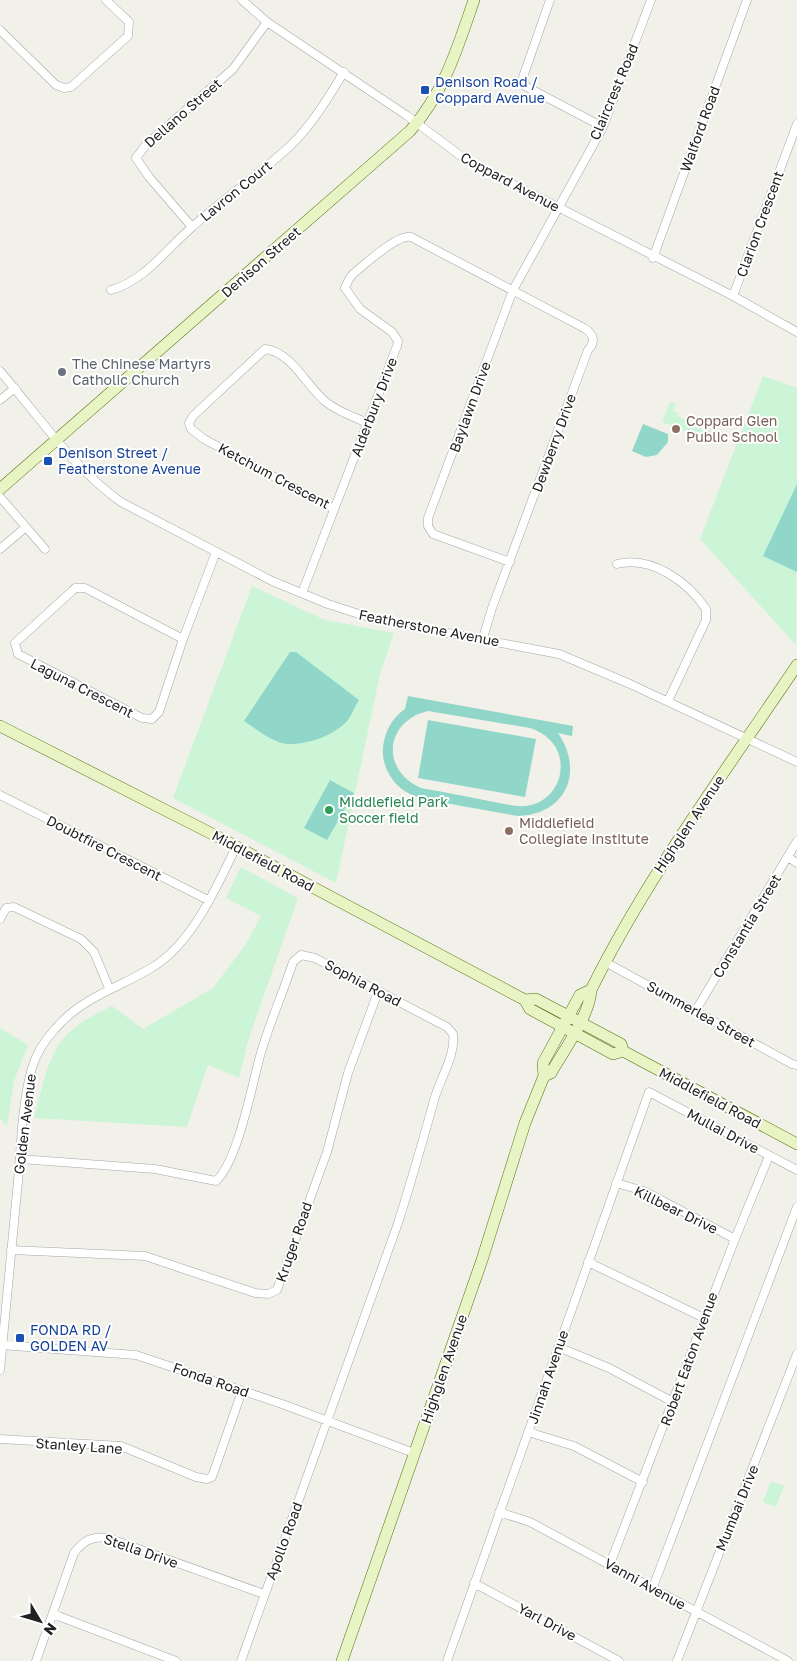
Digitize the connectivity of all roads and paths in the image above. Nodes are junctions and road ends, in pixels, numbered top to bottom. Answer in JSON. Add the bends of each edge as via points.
{"nodes":[{"id":1,"x":106,"y":0,"type":"edge"},
{"id":2,"x":242,"y":0,"type":"edge"},
{"id":3,"x":474,"y":0,"type":"edge"},
{"id":4,"x":550,"y":0,"type":"edge"},
{"id":5,"x":651,"y":0,"type":"edge"},
{"id":6,"x":747,"y":0,"type":"edge"},
{"id":7,"x":267,"y":22,"type":"junction"},
{"id":8,"x":0,"y":30,"type":"edge"},
{"id":9,"x":344,"y":72,"type":"junction"},
{"id":10,"x":416,"y":123,"type":"junction"},
{"id":11,"x":797,"y":124,"type":"edge"},
{"id":12,"x":602,"y":127,"type":"junction"},
{"id":13,"x":558,"y":208,"type":"junction"},
{"id":14,"x":192,"y":227,"type":"junction"},
{"id":15,"x":653,"y":258,"type":"junction"},
{"id":16,"x":111,"y":290,"type":"dead end"},
{"id":17,"x":513,"y":290,"type":"junction"},
{"id":18,"x":733,"y":296,"type":"junction"},
{"id":19,"x":797,"y":332,"type":"edge"},
{"id":20,"x":0,"y":371,"type":"edge"},
{"id":21,"x":15,"y":388,"type":"junction"},
{"id":22,"x":0,"y":400,"type":"edge"},
{"id":23,"x":368,"y":423,"type":"junction"},
{"id":24,"x":58,"y":439,"type":"junction"},
{"id":25,"x":0,"y":489,"type":"edge"},
{"id":26,"x":0,"y":497,"type":"edge"},
{"id":27,"x":334,"y":509,"type":"junction"},
{"id":28,"x":26,"y":527,"type":"junction"},
{"id":29,"x":0,"y":549,"type":"edge"},
{"id":30,"x":44,"y":549,"type":"dead end"},
{"id":31,"x":216,"y":552,"type":"junction"},
{"id":32,"x":510,"y":562,"type":"junction"},
{"id":33,"x":617,"y":564,"type":"dead end"},
{"id":34,"x":302,"y":593,"type":"junction"},
{"id":35,"x":483,"y":638,"type":"junction"},
{"id":36,"x":183,"y":639,"type":"junction"},
{"id":37,"x":797,"y":665,"type":"edge"},
{"id":38,"x":668,"y":701,"type":"junction"},
{"id":39,"x":0,"y":726,"type":"edge"},
{"id":40,"x":747,"y":739,"type":"junction"},
{"id":41,"x":797,"y":762,"type":"edge"},
{"id":42,"x":0,"y":795,"type":"edge"},
{"id":43,"x":797,"y":841,"type":"edge"},
{"id":44,"x":236,"y":847,"type":"junction"},
{"id":45,"x":788,"y":858,"type":"junction"},
{"id":46,"x":797,"y":863,"type":"edge"},
{"id":47,"x":208,"y":900,"type":"junction"},
{"id":48,"x":0,"y":920,"type":"edge"},
{"id":49,"x":605,"y":962,"type":"junction"},
{"id":50,"x":109,"y":988,"type":"junction"},
{"id":51,"x":591,"y":990,"type":"junction"},
{"id":52,"x":378,"y":992,"type":"junction"},
{"id":53,"x":696,"y":1010,"type":"junction"},
{"id":54,"x":565,"y":1020,"type":"junction"},
{"id":55,"x":577,"y":1027,"type":"junction"},
{"id":56,"x":797,"y":1065,"type":"edge"},
{"id":57,"x":544,"y":1076,"type":"junction"},
{"id":58,"x":649,"y":1092,"type":"joint"},
{"id":59,"x":797,"y":1144,"type":"edge"},
{"id":60,"x":769,"y":1156,"type":"junction"},
{"id":61,"x":20,"y":1159,"type":"junction"},
{"id":62,"x":797,"y":1170,"type":"edge"},
{"id":63,"x":616,"y":1183,"type":"junction"},
{"id":64,"x":797,"y":1207,"type":"edge"},
{"id":65,"x":734,"y":1239,"type":"junction"},
{"id":66,"x":11,"y":1250,"type":"junction"},
{"id":67,"x":588,"y":1262,"type":"junction"},
{"id":68,"x":704,"y":1318,"type":"junction"},
{"id":69,"x":1,"y":1345,"type":"edge"},
{"id":70,"x":558,"y":1347,"type":"junction"},
{"id":71,"x":797,"y":1354,"type":"edge"},
{"id":72,"x":0,"y":1370,"type":"edge"},
{"id":73,"x":242,"y":1391,"type":"junction"},
{"id":74,"x":673,"y":1402,"type":"junction"},
{"id":75,"x":326,"y":1420,"type":"junction"},
{"id":76,"x":528,"y":1432,"type":"junction"},
{"id":77,"x":0,"y":1439,"type":"edge"},
{"id":78,"x":414,"y":1453,"type":"junction"},
{"id":79,"x":643,"y":1482,"type":"junction"},
{"id":80,"x":499,"y":1512,"type":"junction"},
{"id":81,"x":610,"y":1564,"type":"junction"},
{"id":82,"x":474,"y":1583,"type":"junction"},
{"id":83,"x":653,"y":1587,"type":"junction"},
{"id":84,"x":264,"y":1594,"type":"junction"},
{"id":85,"x":695,"y":1612,"type":"junction"},
{"id":86,"x":53,"y":1614,"type":"junction"},
{"id":87,"x":36,"y":1661,"type":"edge"},
{"id":88,"x":176,"y":1661,"type":"edge"},
{"id":89,"x":241,"y":1661,"type":"edge"},
{"id":90,"x":342,"y":1661,"type":"edge"},
{"id":91,"x":448,"y":1661,"type":"edge"},
{"id":92,"x":620,"y":1661,"type":"edge"},
{"id":93,"x":677,"y":1661,"type":"edge"},
{"id":94,"x":788,"y":1661,"type":"edge"}],
"edges":[{"from":1,"to":8,"type":"street","via":[[129,22],[128,36],[71,87],[56,85]]},
{"from":2,"to":7,"type":"street","name":"Coppard Avenue"},
{"from":3,"to":10,"type":"street","name":"Denison Street","via":[[443,85]]},
{"from":4,"to":12,"type":"street","via":[[523,78],[525,86]]},
{"from":5,"to":12,"type":"street","name":"Claircrest Road"},
{"from":6,"to":15,"type":"street","name":"Walford Road"},
{"from":7,"to":9,"type":"street","name":"Coppard Avenue"},
{"from":7,"to":14,"type":"street","name":"Dellano Street","via":[[233,69],[146,145],[136,158]]},
{"from":9,"to":10,"type":"street","name":"Coppard Avenue"},
{"from":9,"to":14,"type":"street","name":"Lavron Court","via":[[313,120],[291,146]]},
{"from":10,"to":13,"type":"street","name":"Coppard Avenue","via":[[469,162]]},
{"from":10,"to":24,"type":"street","name":"Denison Street","via":[[371,167]]},
{"from":11,"to":18,"type":"street","name":"Clarion Crescent"},
{"from":12,"to":13,"type":"street","name":"Claircrest Road"},
{"from":13,"to":15,"type":"street","name":"Coppard Avenue"},
{"from":13,"to":17,"type":"street","name":"Baylawn Drive"},
{"from":14,"to":16,"type":"street","name":"Lavron Court","via":[[155,263],[124,287]]},
{"from":15,"to":18,"type":"street","name":"Coppard Avenue"},
{"from":17,"to":23,"type":"street","name":"Alderbury Drive","via":[[406,236],[393,242],[352,275],[345,288],[350,298],[398,340]]},
{"from":17,"to":32,"type":"street","name":"Dewberry Drive","via":[[591,332],[593,338]]},
{"from":17,"to":32,"type":"street","name":"Baylawn Drive","via":[[428,518],[433,534]]},
{"from":18,"to":19,"type":"street","name":"Coppard Avenue"},
{"from":20,"to":21,"type":"street","name":"Featherstone Avenue"},
{"from":21,"to":22,"type":"street"},
{"from":21,"to":24,"type":"street","name":"Featherstone Avenue"},
{"from":23,"to":27,"type":"street","name":"Alderbury Drive"},
{"from":23,"to":27,"type":"street","name":"Ketchum Crescent","via":[[325,402],[278,351],[265,349],[189,423],[191,430],[204,439]]},
{"from":24,"to":25,"type":"street","name":"Denison Street"},
{"from":24,"to":31,"type":"street","name":"Featherstone Avenue","via":[[105,490],[121,502]]},
{"from":26,"to":28,"type":"street"},
{"from":27,"to":34,"type":"street","name":"Alderbury Drive"},
{"from":28,"to":29,"type":"street"},
{"from":28,"to":30,"type":"street"},
{"from":31,"to":34,"type":"street","name":"Featherstone Avenue","via":[[272,582]]},
{"from":31,"to":36,"type":"street","name":"Laguna Crescent"},
{"from":32,"to":35,"type":"street","name":"Dewberry Drive"},
{"from":33,"to":38,"type":"street","via":[[630,561],[664,570],[686,587],[706,609],[706,620]]},
{"from":34,"to":35,"type":"street","name":"Featherstone Avenue","via":[[374,618]]},
{"from":35,"to":38,"type":"street","name":"Featherstone Avenue","via":[[559,654]]},
{"from":36,"to":36,"type":"street","name":"Laguna Crescent","via":[[80,588],[72,591],[15,643],[18,654],[24,658],[149,720],[159,712]]},
{"from":37,"to":40,"type":"street","name":"Highglen Avenue"},
{"from":38,"to":40,"type":"street","name":"Featherstone Avenue"},
{"from":39,"to":44,"type":"street","name":"Middlefield Road"},
{"from":40,"to":41,"type":"street","name":"Featherstone Avenue"},
{"from":40,"to":49,"type":"street","name":"Highglen Avenue","via":[[655,874]]},
{"from":42,"to":47,"type":"street","name":"Doubtfire Crescent"},
{"from":43,"to":45,"type":"street","name":"Constantia Street"},
{"from":44,"to":47,"type":"street","name":"Golden Avenue"},
{"from":44,"to":54,"type":"street","name":"Middlefield Road","via":[[525,1000],[530,1009]]},
{"from":45,"to":46,"type":"street"},
{"from":45,"to":53,"type":"street","name":"Constantia Street"},
{"from":47,"to":50,"type":"street","name":"Golden Avenue","via":[[197,922],[174,952],[154,967]]},
{"from":48,"to":50,"type":"street","via":[[6,908],[14,907],[82,939],[94,952]]},
{"from":49,"to":51,"type":"street","name":"Highglen Avenue"},
{"from":49,"to":53,"type":"street","name":"Summerlea Street"},
{"from":50,"to":61,"type":"street","name":"Golden Avenue","via":[[69,1014],[54,1029],[40,1051],[29,1084]]},
{"from":51,"to":54,"type":"street","name":"Highglen Avenue","via":[[580,995]]},
{"from":51,"to":55,"type":"street","name":"Highglen Avenue","via":[[591,1000]]},
{"from":52,"to":61,"type":"street","name":"Sophia Road","via":[[315,958],[304,954],[296,958],[263,1046],[250,1100],[232,1151],[225,1170],[216,1181],[155,1168]]},
{"from":52,"to":66,"type":"street","name":"Kruger Road","via":[[348,1073],[327,1152],[277,1290],[268,1294],[255,1293],[145,1256]]},
{"from":52,"to":75,"type":"street","name":"Sophia Road","via":[[446,1027],[454,1040],[418,1161]]},
{"from":53,"to":56,"type":"street","name":"Summerlea Street"},
{"from":54,"to":55,"type":"street","name":"Middlefield Road"},
{"from":54,"to":57,"type":"street","name":"Highglen Avenue","via":[[543,1063]]},
{"from":55,"to":57,"type":"street","name":"Highglen Avenue","via":[[551,1073]]},
{"from":55,"to":59,"type":"street","name":"Middlefield Road","via":[[621,1044],[623,1051]]},
{"from":57,"to":78,"type":"street","name":"Highglen Avenue","via":[[525,1123],[482,1260]]},
{"from":58,"to":60,"type":"street","name":"Mullai Drive"},
{"from":58,"to":63,"type":"street","name":"Jinnah Avenue"},
{"from":60,"to":62,"type":"street","name":"Mullai Drive"},
{"from":60,"to":65,"type":"street","name":"Robert Eaton Avenue"},
{"from":61,"to":66,"type":"street","name":"Golden Avenue"},
{"from":63,"to":65,"type":"street","name":"Killbear Drive","via":[[644,1191]]},
{"from":63,"to":67,"type":"street","name":"Jinnah Avenue"},
{"from":64,"to":83,"type":"street"},
{"from":65,"to":68,"type":"street","name":"Robert Eaton Avenue"},
{"from":66,"to":69,"type":"street","name":"Golden Avenue"},
{"from":67,"to":68,"type":"street"},
{"from":67,"to":70,"type":"street","name":"Jinnah Avenue"},
{"from":68,"to":74,"type":"street","name":"Robert Eaton Avenue"},
{"from":69,"to":72,"type":"street","name":"Golden Avenue"},
{"from":69,"to":73,"type":"street","name":"Fonda Road","via":[[136,1355]]},
{"from":70,"to":74,"type":"street","via":[[609,1368]]},
{"from":70,"to":76,"type":"street","name":"Jinnah Avenue"},
{"from":71,"to":85,"type":"street","name":"Mumbai Drive"},
{"from":73,"to":75,"type":"street","name":"Fonda Road"},
{"from":73,"to":77,"type":"street","name":"Stanley Lane","via":[[218,1464],[212,1477],[207,1479],[121,1446]]},
{"from":74,"to":79,"type":"street","name":"Robert Eaton Avenue"},
{"from":75,"to":78,"type":"street","name":"Fonda Road"},
{"from":75,"to":84,"type":"street","name":"Apollo Road"},
{"from":76,"to":79,"type":"street","via":[[574,1446]]},
{"from":76,"to":80,"type":"street","name":"Jinnah Avenue"},
{"from":78,"to":90,"type":"street","name":"Highglen Avenue"},
{"from":79,"to":81,"type":"street","name":"Robert Eaton Avenue"},
{"from":80,"to":81,"type":"street","name":"Vanni Avenue","via":[[530,1522]]},
{"from":80,"to":82,"type":"street","name":"Jinnah Avenue"},
{"from":81,"to":83,"type":"street","name":"Vanni Avenue"},
{"from":82,"to":91,"type":"street","name":"Jinnah Avenue"},
{"from":82,"to":92,"type":"street","name":"Yarl Drive"},
{"from":83,"to":85,"type":"street","name":"Vanni Avenue"},
{"from":84,"to":86,"type":"street","name":"Stella Drive","via":[[96,1536],[84,1542],[74,1553]]},
{"from":84,"to":89,"type":"street","name":"Apollo Road"},
{"from":85,"to":93,"type":"street","name":"Mumbai Drive"},
{"from":85,"to":94,"type":"street","name":"Vanni Avenue"},
{"from":86,"to":87,"type":"street","name":"Stella Drive"},
{"from":86,"to":88,"type":"street"}]}
